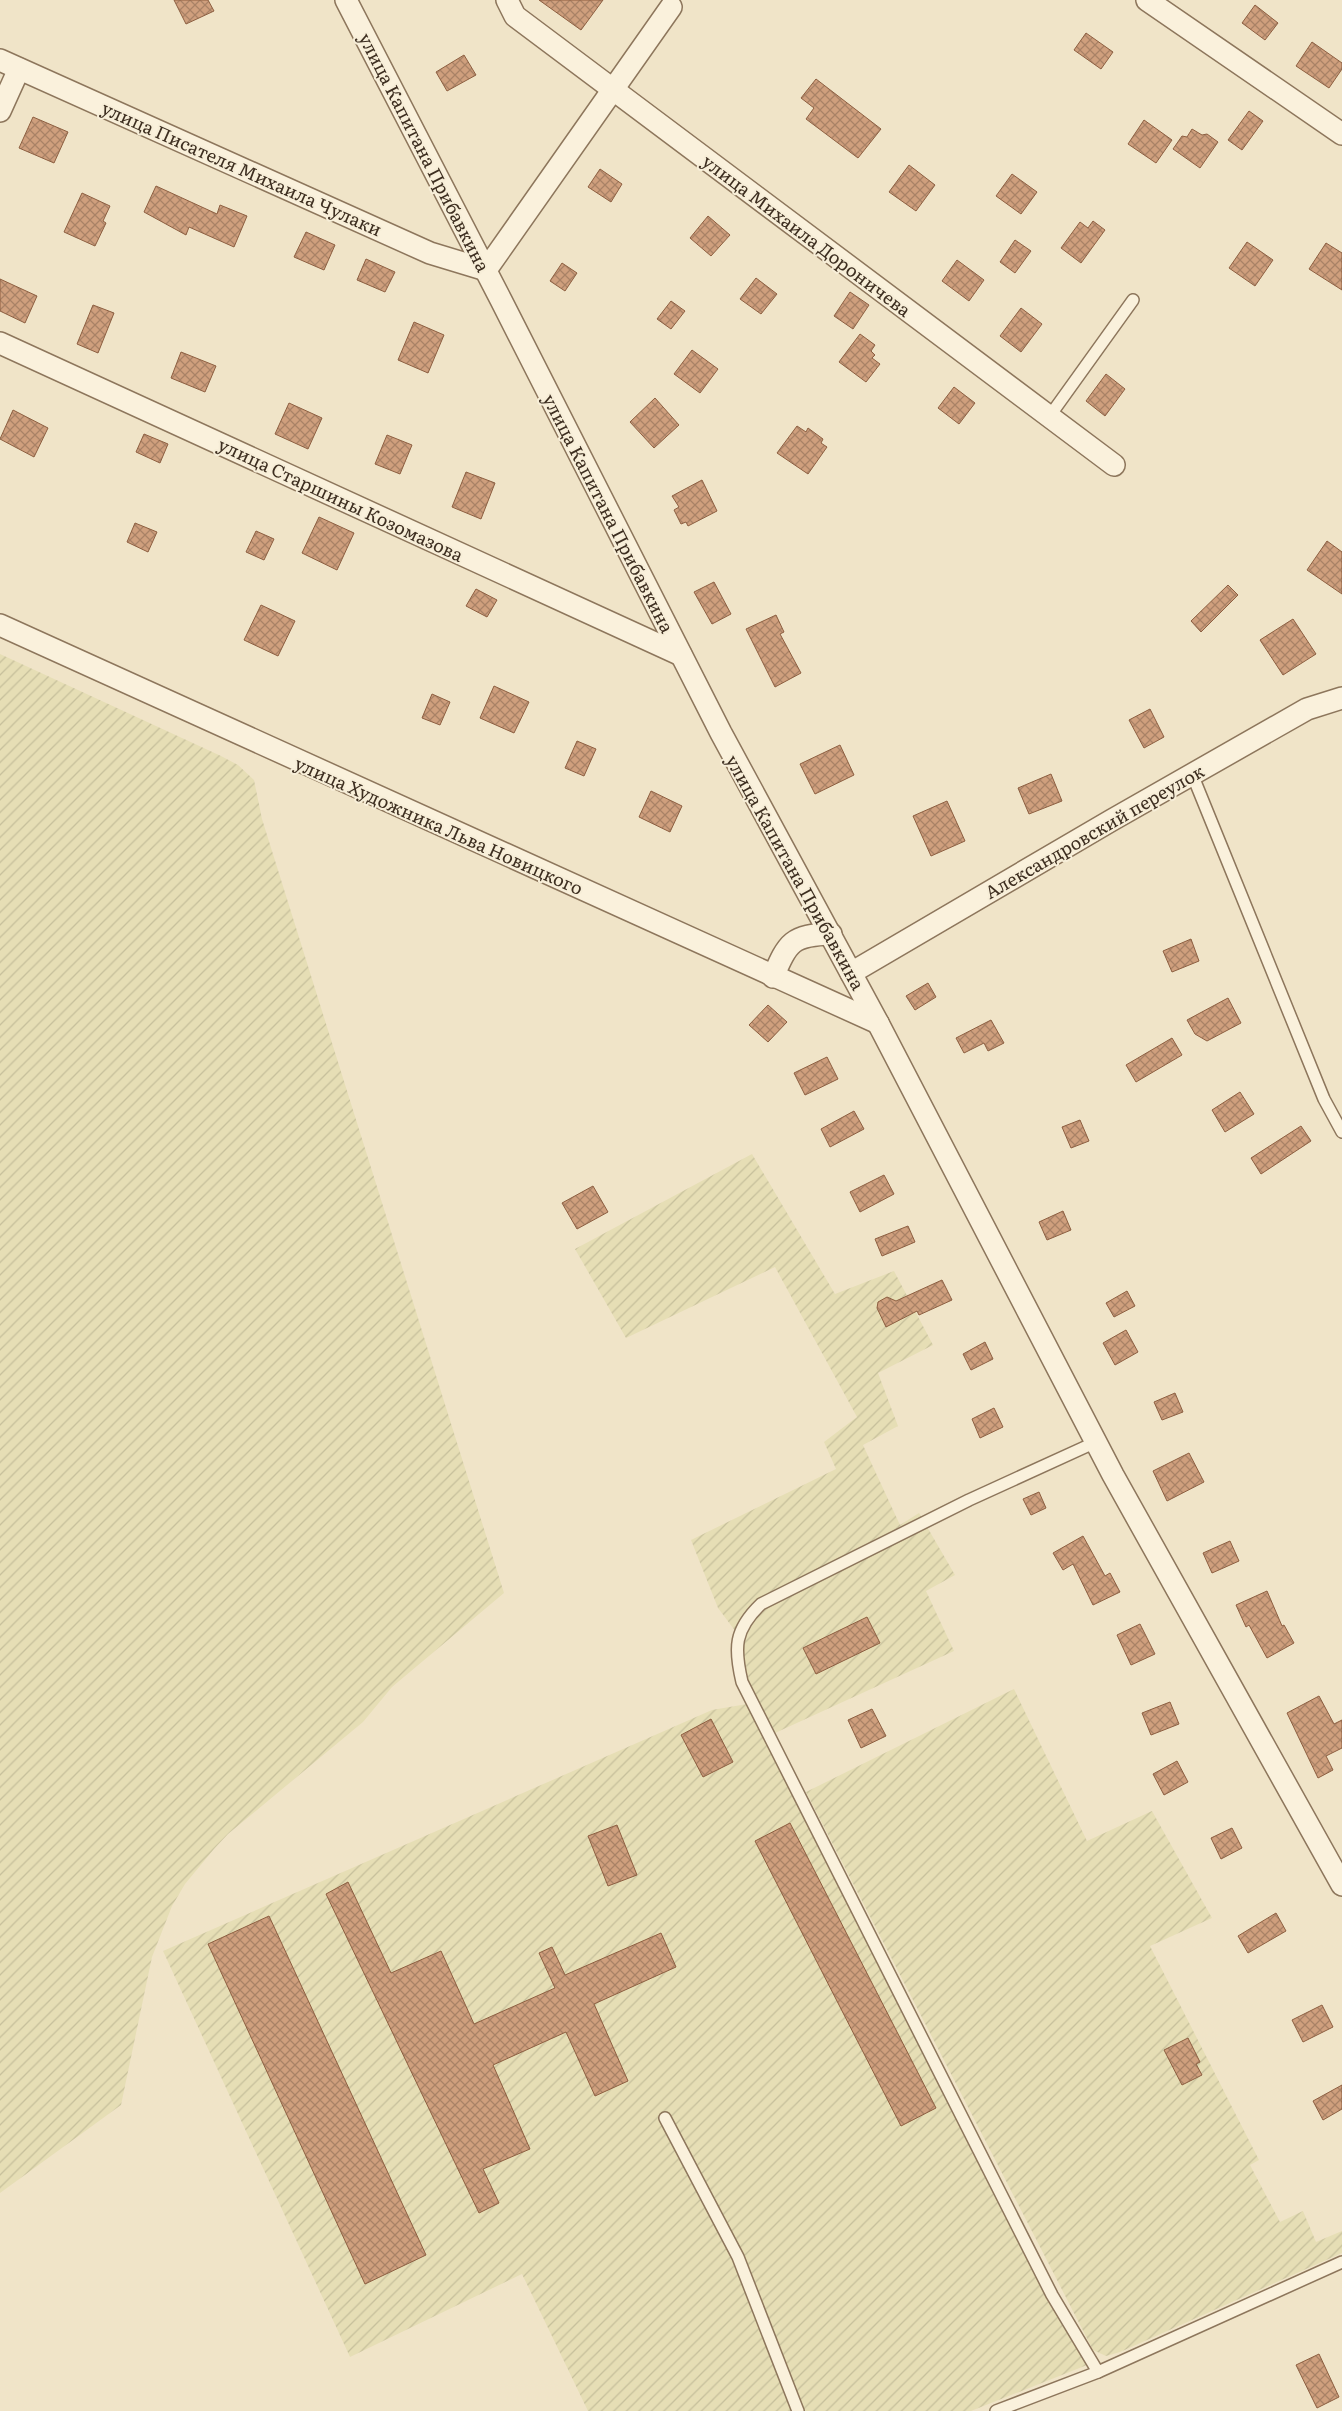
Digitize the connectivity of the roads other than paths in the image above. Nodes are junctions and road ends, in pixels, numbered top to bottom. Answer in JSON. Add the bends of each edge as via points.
{"nodes":[{"id":1,"x":346,"y":0,"type":"edge"},
{"id":2,"x":507,"y":0,"type":"edge"},
{"id":3,"x":1146,"y":0,"type":"edge"},
{"id":4,"x":671,"y":7,"type":"dead end"},
{"id":5,"x":0,"y":60,"type":"edge"},
{"id":6,"x":19,"y":69,"type":"junction"},
{"id":7,"x":613,"y":89,"type":"junction"},
{"id":8,"x":0,"y":111,"type":"edge"},
{"id":9,"x":1342,"y":134,"type":"edge"},
{"id":10,"x":486,"y":270,"type":"junction"},
{"id":11,"x":1133,"y":300,"type":"dead end"},
{"id":12,"x":0,"y":344,"type":"edge"},
{"id":13,"x":1049,"y":417,"type":"junction"},
{"id":14,"x":1114,"y":466,"type":"dead end"},
{"id":15,"x":0,"y":625,"type":"edge"},
{"id":16,"x":681,"y":655,"type":"junction"},
{"id":17,"x":1342,"y":698,"type":"edge"},
{"id":18,"x":1192,"y":774,"type":"junction"},
{"id":19,"x":831,"y":934,"type":"junction"},
{"id":20,"x":851,"y":973,"type":"junction"},
{"id":21,"x":773,"y":977,"type":"junction"},
{"id":22,"x":878,"y":1023,"type":"junction"},
{"id":23,"x":1342,"y":1132,"type":"edge"},
{"id":24,"x":1096,"y":1442,"type":"junction"},
{"id":25,"x":1342,"y":1885,"type":"edge"},
{"id":26,"x":665,"y":2118,"type":"dead end"},
{"id":27,"x":1342,"y":2262,"type":"edge"},
{"id":28,"x":1098,"y":2372,"type":"junction"},
{"id":29,"x":798,"y":2411,"type":"edge"},
{"id":30,"x":996,"y":2411,"type":"edge"}],
"edges":[{"from":1,"to":10,"type":"street","name":"улица Капитана Прибавкина"},
{"from":2,"to":7,"type":"street","name":"улица Михаила Дороничева","via":[[516,16]]},
{"from":3,"to":9,"type":"street"},
{"from":4,"to":7,"type":"street"},
{"from":5,"to":6,"type":"street","name":"улица Писателя Михаила Чулаки"},
{"from":6,"to":8,"type":"street"},
{"from":6,"to":10,"type":"street","name":"улица Писателя Михаила Чулаки","via":[[430,253]]},
{"from":7,"to":10,"type":"street"},
{"from":7,"to":13,"type":"street","name":"улица Михаила Дороничева"},
{"from":10,"to":16,"type":"street","name":"улица Капитана Прибавкина"},
{"from":11,"to":13,"type":"lane"},
{"from":12,"to":16,"type":"street","name":"улица Старшины Козомазова"},
{"from":13,"to":14,"type":"street","name":"улица Михаила Дороничева"},
{"from":15,"to":21,"type":"street","name":"улица Художника Льва Новицкого"},
{"from":16,"to":19,"type":"street","name":"улица Капитана Прибавкина"},
{"from":17,"to":18,"type":"street","name":"Александровский переулок","via":[[1307,709]]},
{"from":18,"to":20,"type":"street","name":"Александровский переулок"},
{"from":18,"to":23,"type":"lane","via":[[1324,1099]]},
{"from":19,"to":20,"type":"street","name":"улица Капитана Прибавкина"},
{"from":19,"to":21,"type":"street","via":[[808,935],[790,943]]},
{"from":20,"to":22,"type":"street","name":"улица Капитана Прибавкина"},
{"from":21,"to":22,"type":"street","name":"улица Художника Льва Новицкого"},
{"from":22,"to":24,"type":"street","name":"улица Капитана Прибавкина"},
{"from":24,"to":25,"type":"street","name":"улица Капитана Прибавкина"},
{"from":24,"to":28,"type":"lane","via":[[969,1500],[761,1604],[745,1620],[736,1656],[742,1682],[1052,2295]]},
{"from":26,"to":29,"type":"lane","via":[[738,2257]]},
{"from":27,"to":28,"type":"lane"},
{"from":28,"to":30,"type":"lane"}]}
